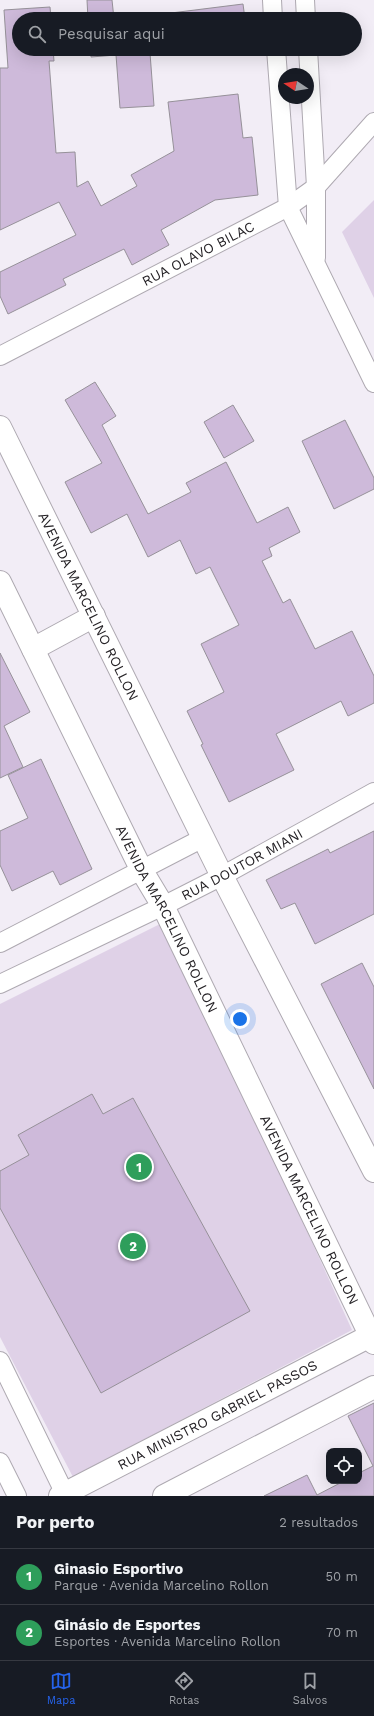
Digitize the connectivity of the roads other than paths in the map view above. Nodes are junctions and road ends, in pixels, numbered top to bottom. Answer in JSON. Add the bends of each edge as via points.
{"nodes":[{"id":1,"x":272,"y":0,"type":"edge"},
{"id":2,"x":305,"y":0,"type":"edge"},
{"id":3,"x":273,"y":12,"type":"edge"},
{"id":4,"x":306,"y":12,"type":"edge"},
{"id":5,"x":277,"y":56,"type":"edge"},
{"id":6,"x":308,"y":56,"type":"edge"},
{"id":7,"x":374,"y":122,"type":"edge"},
{"id":8,"x":316,"y":187,"type":"junction"},
{"id":9,"x":288,"y":207,"type":"junction"},
{"id":10,"x":316,"y":261,"type":"junction"},
{"id":11,"x":0,"y":356,"type":"edge"},
{"id":12,"x":374,"y":383,"type":"edge"},
{"id":13,"x":0,"y":427,"type":"edge"},
{"id":14,"x":0,"y":582,"type":"edge"},
{"id":15,"x":94,"y":616,"type":"junction"},
{"id":16,"x":33,"y":649,"type":"junction"},
{"id":17,"x":374,"y":792,"type":"edge"},
{"id":18,"x":203,"y":838,"type":"junction"},
{"id":19,"x":142,"y":871,"type":"junction"},
{"id":20,"x":222,"y":876,"type":"junction"},
{"id":21,"x":163,"y":906,"type":"junction"},
{"id":22,"x":0,"y":943,"type":"edge"},
{"id":23,"x":0,"y":984,"type":"edge"},
{"id":24,"x":374,"y":1171,"type":"edge"},
{"id":25,"x":373,"y":1337,"type":"edge"},
{"id":26,"x":0,"y":1361,"type":"edge"},
{"id":27,"x":374,"y":1387,"type":"edge"},
{"id":28,"x":0,"y":1462,"type":"edge"},
{"id":29,"x":63,"y":1495,"type":"edge"},
{"id":30,"x":17,"y":1496,"type":"edge"},
{"id":31,"x":164,"y":1496,"type":"edge"}],
"edges":[{"from":1,"to":3,"type":"street"},
{"from":2,"to":4,"type":"street"},
{"from":5,"to":9,"type":"street"},
{"from":6,"to":8,"type":"street"},
{"from":7,"to":8,"type":"street","name":"RUA OLAVO BILAC"},
{"from":8,"to":9,"type":"street","name":"RUA OLAVO BILAC"},
{"from":8,"to":10,"type":"street"},
{"from":9,"to":10,"type":"street"},
{"from":9,"to":11,"type":"street","name":"RUA OLAVO BILAC"},
{"from":10,"to":12,"type":"street"},
{"from":13,"to":15,"type":"main road","name":"AVENIDA MARCELINO ROLLON"},
{"from":14,"to":16,"type":"main road","name":"AVENIDA MARCELINO ROLLON"},
{"from":15,"to":16,"type":"main road"},
{"from":15,"to":18,"type":"main road","name":"AVENIDA MARCELINO ROLLON"},
{"from":16,"to":19,"type":"main road","name":"AVENIDA MARCELINO ROLLON"},
{"from":17,"to":20,"type":"street","name":"RUA DOUTOR MIANI"},
{"from":18,"to":19,"type":"street"},
{"from":18,"to":20,"type":"main road","name":"AVENIDA MARCELINO ROLLON"},
{"from":19,"to":21,"type":"main road","name":"AVENIDA MARCELINO ROLLON"},
{"from":19,"to":22,"type":"street"},
{"from":20,"to":21,"type":"street","name":"RUA DOUTOR MIANI"},
{"from":20,"to":24,"type":"main road","name":"AVENIDA MARCELINO ROLLON"},
{"from":21,"to":23,"type":"street","name":"RUA DOUTOR MIANI"},
{"from":21,"to":25,"type":"main road","name":"AVENIDA MARCELINO ROLLON"},
{"from":25,"to":29,"type":"main road","name":"RUA MINISTRO GABRIEL PASSOS"},
{"from":26,"to":29,"type":"street"},
{"from":27,"to":31,"type":"main road"},
{"from":28,"to":30,"type":"street"}]}
